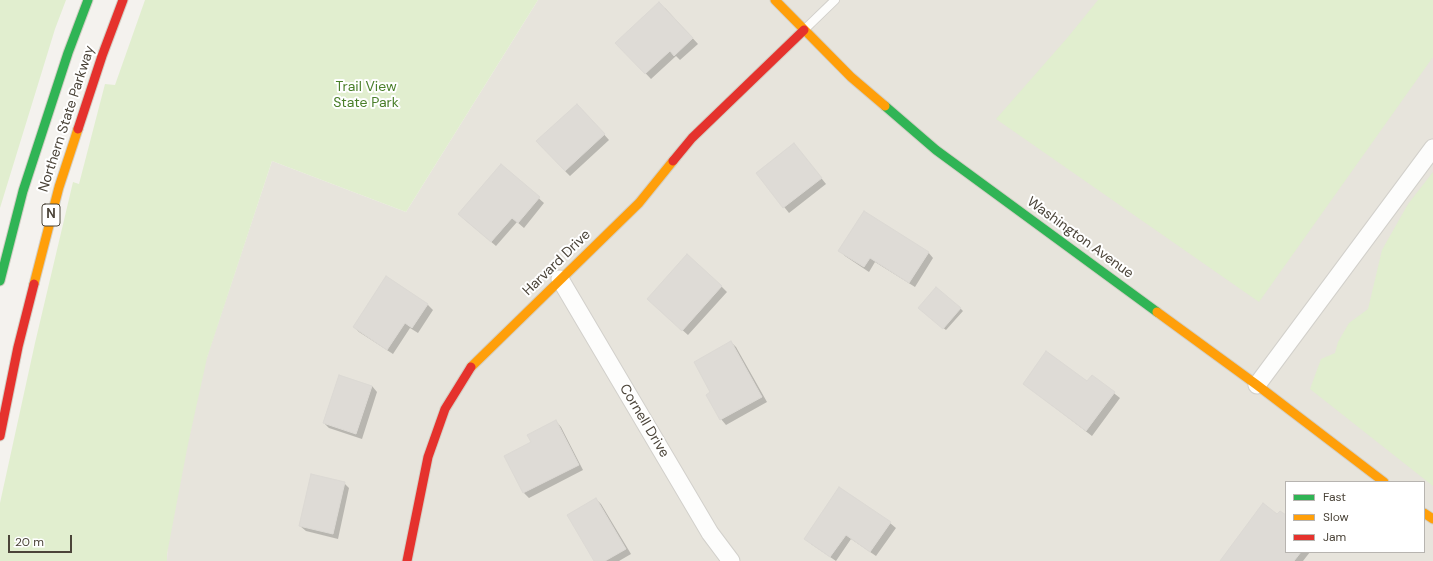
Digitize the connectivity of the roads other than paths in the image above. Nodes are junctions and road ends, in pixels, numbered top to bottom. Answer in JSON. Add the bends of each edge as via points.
{"nodes":[{"id":1,"x":88,"y":0,"type":"edge"},
{"id":2,"x":123,"y":0,"type":"edge"},
{"id":3,"x":775,"y":0,"type":"edge"},
{"id":4,"x":835,"y":0,"type":"edge"},
{"id":5,"x":804,"y":30,"type":"junction"},
{"id":6,"x":1433,"y":148,"type":"edge"},
{"id":7,"x":560,"y":279,"type":"junction"},
{"id":8,"x":0,"y":281,"type":"edge"},
{"id":9,"x":1257,"y":385,"type":"junction"},
{"id":10,"x":0,"y":436,"type":"edge"},
{"id":11,"x":1383,"y":481,"type":"edge"},
{"id":12,"x":1425,"y":513,"type":"edge"},
{"id":13,"x":1433,"y":519,"type":"edge"},
{"id":14,"x":407,"y":561,"type":"edge"},
{"id":15,"x":731,"y":561,"type":"edge"}],
"edges":[{"from":1,"to":8,"type":"main road","name":"Northern State Parkway","via":[[23,191]]},
{"from":2,"to":10,"type":"main road","name":"Northern State Parkway","number":"N","via":[[59,187],[18,347]]},
{"from":3,"to":5,"type":"main road","name":"Washington Avenue"},
{"from":4,"to":5,"type":"lane"},
{"from":5,"to":7,"type":"main road","name":"Harvard Drive","via":[[692,138],[639,203]]},
{"from":5,"to":9,"type":"main road","name":"Washington Avenue","via":[[851,77],[936,150]]},
{"from":6,"to":9,"type":"street"},
{"from":7,"to":14,"type":"main road","name":"Harvard Drive","via":[[472,365],[445,409],[428,457]]},
{"from":7,"to":15,"type":"street","name":"Cornell Drive","via":[[710,533]]},
{"from":9,"to":11,"type":"main road","name":"Washington Avenue"},
{"from":12,"to":13,"type":"main road"}]}
